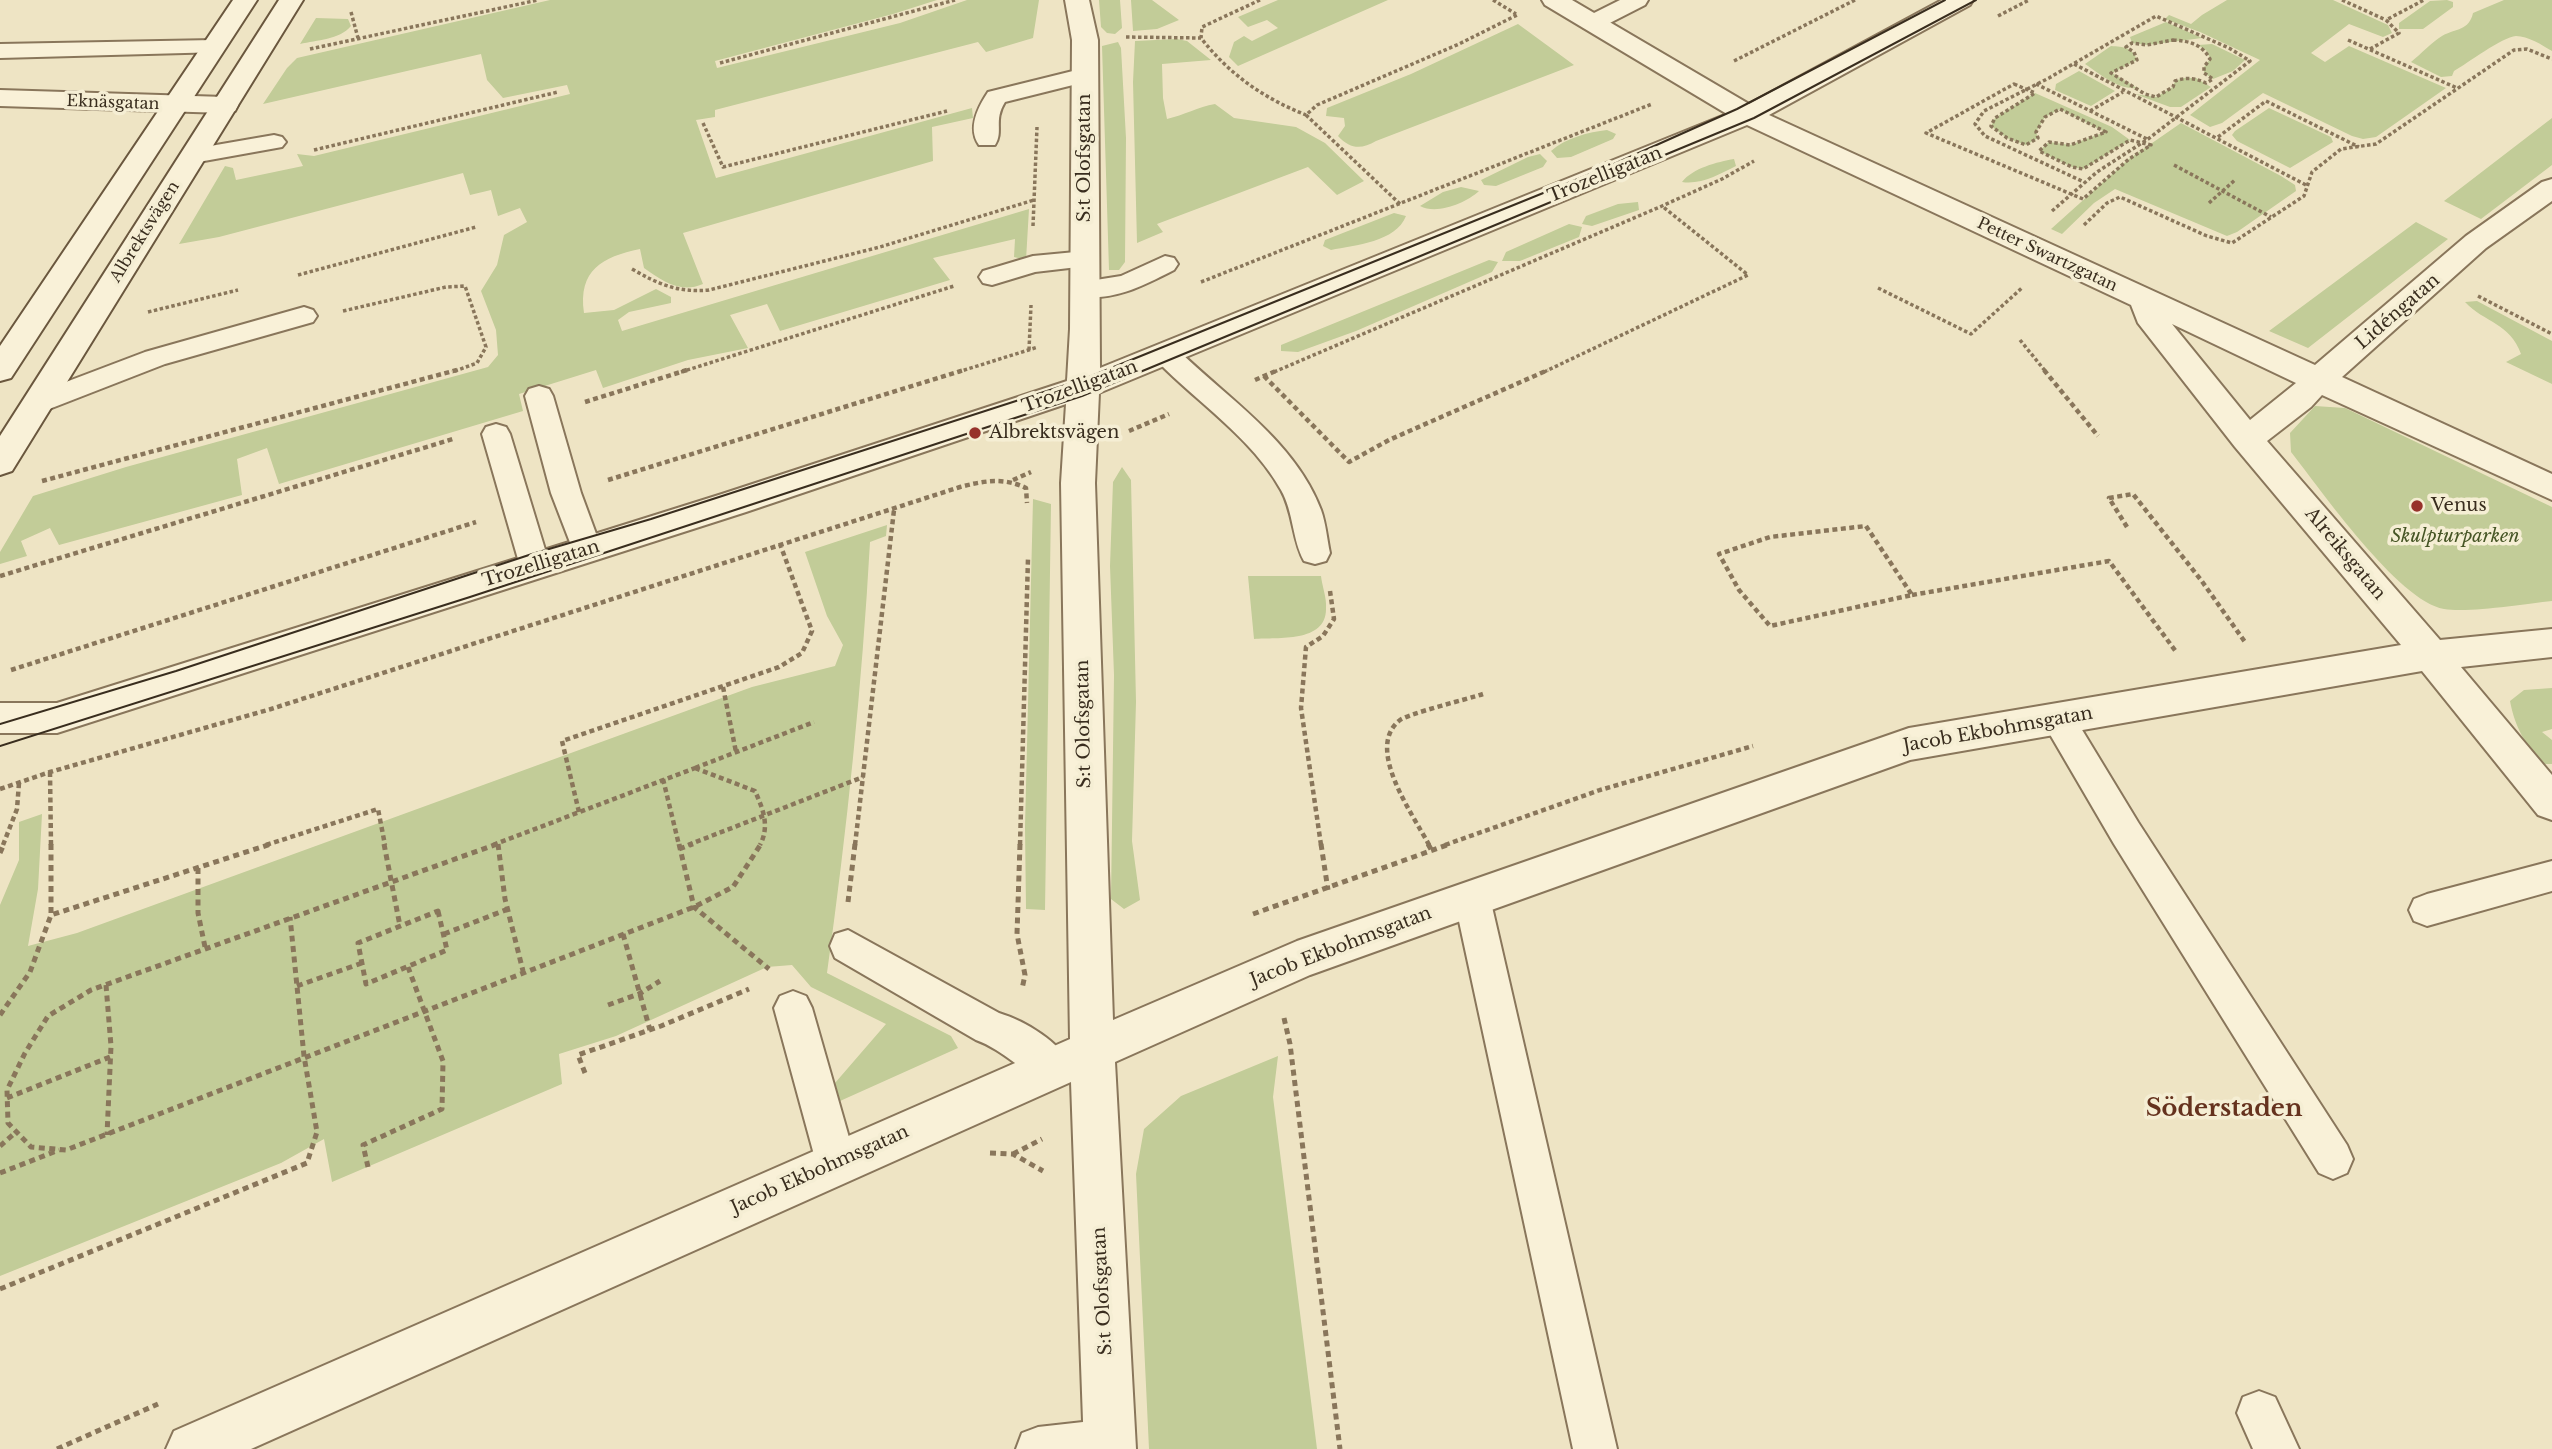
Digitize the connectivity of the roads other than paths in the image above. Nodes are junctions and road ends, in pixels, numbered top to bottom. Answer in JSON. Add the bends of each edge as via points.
{"nodes":[{"id":1,"x":245,"y":0,"type":"edge"},
{"id":2,"x":291,"y":0,"type":"edge"},
{"id":3,"x":1077,"y":0,"type":"edge"},
{"id":4,"x":1554,"y":0,"type":"edge"},
{"id":5,"x":1637,"y":0,"type":"edge"},
{"id":6,"x":1961,"y":0,"type":"edge"},
{"id":7,"x":1592,"y":23,"type":"junction"},
{"id":8,"x":214,"y":47,"type":"junction"},
{"id":9,"x":0,"y":51,"type":"edge"},
{"id":10,"x":1085,"y":75,"type":"junction"},
{"id":11,"x":0,"y":99,"type":"edge"},
{"id":12,"x":175,"y":105,"type":"junction"},
{"id":13,"x":225,"y":105,"type":"junction"},
{"id":14,"x":1748,"y":115,"type":"junction"},
{"id":15,"x":987,"y":140,"type":"dead end"},
{"id":16,"x":272,"y":142,"type":"road end"},
{"id":17,"x":193,"y":156,"type":"junction"},
{"id":18,"x":2552,"y":188,"type":"edge"},
{"id":19,"x":1086,"y":259,"type":"junction"},
{"id":20,"x":1165,"y":264,"type":"dead end"},
{"id":21,"x":992,"y":277,"type":"road end"},
{"id":22,"x":1086,"y":289,"type":"junction"},
{"id":23,"x":2146,"y":302,"type":"junction"},
{"id":24,"x":304,"y":316,"type":"road end"},
{"id":25,"x":1167,"y":355,"type":"junction"},
{"id":26,"x":0,"y":370,"type":"edge"},
{"id":27,"x":2318,"y":379,"type":"junction"},
{"id":28,"x":1083,"y":387,"type":"junction"},
{"id":29,"x":542,"y":405,"type":"road end"},
{"id":30,"x":20,"y":421,"type":"edge"},
{"id":31,"x":496,"y":434,"type":"road end"},
{"id":32,"x":2247,"y":439,"type":"junction"},
{"id":33,"x":0,"y":463,"type":"edge"},
{"id":34,"x":2552,"y":488,"type":"edge"},
{"id":35,"x":587,"y":550,"type":"junction"},
{"id":36,"x":1315,"y":553,"type":"road end"},
{"id":37,"x":535,"y":566,"type":"junction"},
{"id":38,"x":2552,"y":643,"type":"edge"},
{"id":39,"x":2431,"y":655,"type":"junction"},
{"id":40,"x":0,"y":718,"type":"edge"},
{"id":41,"x":2058,"y":719,"type":"junction"},
{"id":42,"x":2552,"y":803,"type":"edge"},
{"id":43,"x":2552,"y":876,"type":"edge"},
{"id":44,"x":1472,"y":898,"type":"junction"},
{"id":45,"x":2427,"y":910,"type":"dead end"},
{"id":46,"x":848,"y":946,"type":"road end"},
{"id":47,"x":785,"y":993,"type":"road end"},
{"id":48,"x":1072,"y":1058,"type":"junction"},
{"id":49,"x":2333,"y":1159,"type":"dead end"},
{"id":50,"x":836,"y":1162,"type":"junction"},
{"id":51,"x":1110,"y":1445,"type":"edge"},
{"id":52,"x":192,"y":1449,"type":"edge"},
{"id":53,"x":1038,"y":1449,"type":"edge"},
{"id":54,"x":1595,"y":1449,"type":"edge"}],
"edges":[{"from":1,"to":8,"type":"street"},
{"from":2,"to":13,"type":"street","name":"Albrektsvägen"},
{"from":3,"to":10,"type":"street","name":"S:t Olofsgatan"},
{"from":4,"to":7,"type":"street","name":"Petter Swartzgatan"},
{"from":5,"to":7,"type":"lane"},
{"from":6,"to":14,"type":"street","name":"Trozelligatan"},
{"from":7,"to":14,"type":"street","name":"Petter Swartzgatan"},
{"from":8,"to":9,"type":"lane"},
{"from":8,"to":12,"type":"street"},
{"from":10,"to":15,"type":"lane","via":[[996,97],[986,113]]},
{"from":10,"to":19,"type":"street","name":"S:t Olofsgatan"},
{"from":11,"to":12,"type":"street","name":"Eknäsgatan"},
{"from":12,"to":13,"type":"street","name":"Eknäsgatan"},
{"from":12,"to":26,"type":"street"},
{"from":13,"to":17,"type":"street","name":"Albrektsvägen"},
{"from":14,"to":23,"type":"street","name":"Petter Swartzgatan"},
{"from":14,"to":25,"type":"street","name":"Trozelligatan"},
{"from":16,"to":17,"type":"lane"},
{"from":17,"to":30,"type":"street","name":"Albrektsvägen"},
{"from":18,"to":27,"type":"street","name":"Lidéngatan","via":[[2476,242]]},
{"from":19,"to":21,"type":"lane","via":[[1033,264]]},
{"from":19,"to":22,"type":"street","name":"S:t Olofsgatan"},
{"from":20,"to":22,"type":"lane","via":[[1127,283]]},
{"from":22,"to":28,"type":"street","name":"S:t Olofsgatan"},
{"from":23,"to":27,"type":"street","name":"Petter Swartzgatan"},
{"from":23,"to":32,"type":"street","name":"Alreiksgatan","via":[[2149,316]]},
{"from":24,"to":30,"type":"lane","via":[[155,358]]},
{"from":25,"to":28,"type":"street","name":"Trozelligatan"},
{"from":25,"to":36,"type":"lane","via":[[1253,433],[1289,477],[1305,508]]},
{"from":27,"to":32,"type":"street","name":"Lidéngatan","via":[[2300,400]]},
{"from":27,"to":34,"type":"street","name":"Petter Swartzgatan"},
{"from":28,"to":35,"type":"street","name":"Trozelligatan"},
{"from":28,"to":48,"type":"street","name":"S:t Olofsgatan"},
{"from":29,"to":35,"type":"lane"},
{"from":30,"to":33,"type":"street","name":"Albrektsvägen"},
{"from":31,"to":37,"type":"lane"},
{"from":32,"to":39,"type":"street","name":"Alreiksgatan"},
{"from":35,"to":37,"type":"street","name":"Trozelligatan"},
{"from":37,"to":40,"type":"street","name":"Trozelligatan","via":[[57,718]]},
{"from":38,"to":39,"type":"street","name":"Jacob Ekbohmsgatan"},
{"from":39,"to":41,"type":"street","name":"Jacob Ekbohmsgatan"},
{"from":39,"to":42,"type":"street","name":"Alreiksgatan"},
{"from":41,"to":44,"type":"street","name":"Jacob Ekbohmsgatan","via":[[1909,744]]},
{"from":41,"to":49,"type":"lane"},
{"from":43,"to":45,"type":"lane"},
{"from":44,"to":48,"type":"street","name":"Jacob Ekbohmsgatan","via":[[1297,960]]},
{"from":44,"to":54,"type":"lane"},
{"from":46,"to":48,"type":"lane","via":[[989,1027]]},
{"from":47,"to":50,"type":"lane"},
{"from":48,"to":50,"type":"street","name":"Jacob Ekbohmsgatan"},
{"from":48,"to":51,"type":"street","name":"S:t Olofsgatan","via":[[1095,1110]]},
{"from":50,"to":52,"type":"street","name":"Jacob Ekbohmsgatan"},
{"from":51,"to":53,"type":"lane"}]}
